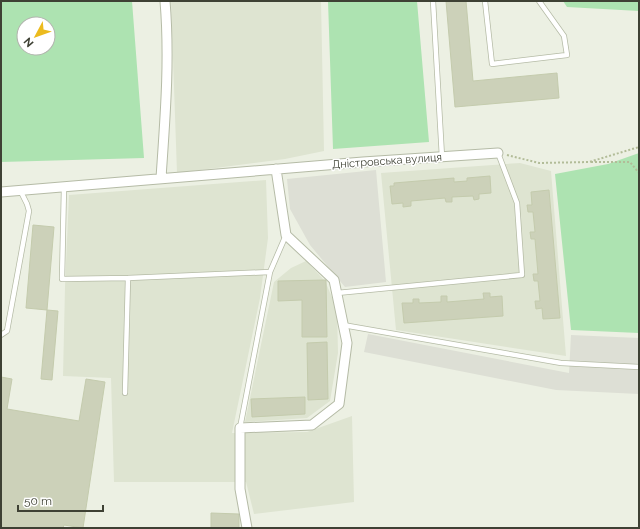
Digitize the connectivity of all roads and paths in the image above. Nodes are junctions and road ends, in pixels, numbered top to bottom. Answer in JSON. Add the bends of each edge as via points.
{"nodes":[{"id":1,"x":165,"y":1,"type":"edge"},
{"id":2,"x":433,"y":1,"type":"edge"},
{"id":3,"x":485,"y":1,"type":"edge"},
{"id":4,"x":539,"y":1,"type":"edge"},
{"id":5,"x":639,"y":147,"type":"edge"},
{"id":6,"x":498,"y":153,"type":"junction"},
{"id":7,"x":442,"y":157,"type":"junction"},
{"id":8,"x":589,"y":162,"type":"junction"},
{"id":9,"x":276,"y":169,"type":"junction"},
{"id":10,"x":639,"y":173,"type":"edge"},
{"id":11,"x":161,"y":178,"type":"junction"},
{"id":12,"x":64,"y":186,"type":"junction"},
{"id":13,"x":20,"y":190,"type":"junction"},
{"id":14,"x":1,"y":192,"type":"edge"},
{"id":15,"x":286,"y":235,"type":"junction"},
{"id":16,"x":270,"y":272,"type":"junction"},
{"id":17,"x":128,"y":278,"type":"junction"},
{"id":18,"x":337,"y":294,"type":"junction"},
{"id":19,"x":343,"y":325,"type":"junction"},
{"id":20,"x":1,"y":335,"type":"edge"},
{"id":21,"x":639,"y":367,"type":"edge"},
{"id":22,"x":125,"y":393,"type":"dead end"},
{"id":23,"x":240,"y":428,"type":"junction"},
{"id":24,"x":247,"y":528,"type":"edge"}],
"edges":[{"from":1,"to":11,"type":"street","via":[[167,77]]},
{"from":2,"to":7,"type":"lane"},
{"from":3,"to":4,"type":"lane","via":[[492,64],[567,55],[564,36]]},
{"from":5,"to":8,"type":"path"},
{"from":6,"to":7,"type":"street","name":"Дністровська вулиця"},
{"from":6,"to":8,"type":"path","via":[[539,162]]},
{"from":6,"to":18,"type":"lane","via":[[517,203],[522,275]]},
{"from":7,"to":9,"type":"street","name":"Дністровська вулиця"},
{"from":8,"to":10,"type":"path","via":[[630,162]]},
{"from":9,"to":11,"type":"street","name":"Дністровська вулиця"},
{"from":9,"to":15,"type":"street"},
{"from":11,"to":12,"type":"street","name":"Дністровська вулиця"},
{"from":12,"to":13,"type":"street","name":"Дністровська вулиця"},
{"from":12,"to":17,"type":"lane","via":[[62,279]]},
{"from":13,"to":14,"type":"street","name":"Дністровська вулиця"},
{"from":13,"to":20,"type":"lane","via":[[29,211],[7,331]]},
{"from":15,"to":16,"type":"lane"},
{"from":15,"to":18,"type":"street","via":[[334,280]]},
{"from":16,"to":17,"type":"lane"},
{"from":16,"to":23,"type":"lane"},
{"from":17,"to":22,"type":"lane"},
{"from":18,"to":19,"type":"street"},
{"from":19,"to":21,"type":"lane","via":[[561,363]]},
{"from":19,"to":23,"type":"street","via":[[346,343],[339,404],[312,425]]},
{"from":23,"to":24,"type":"street","via":[[240,489]]}]}
